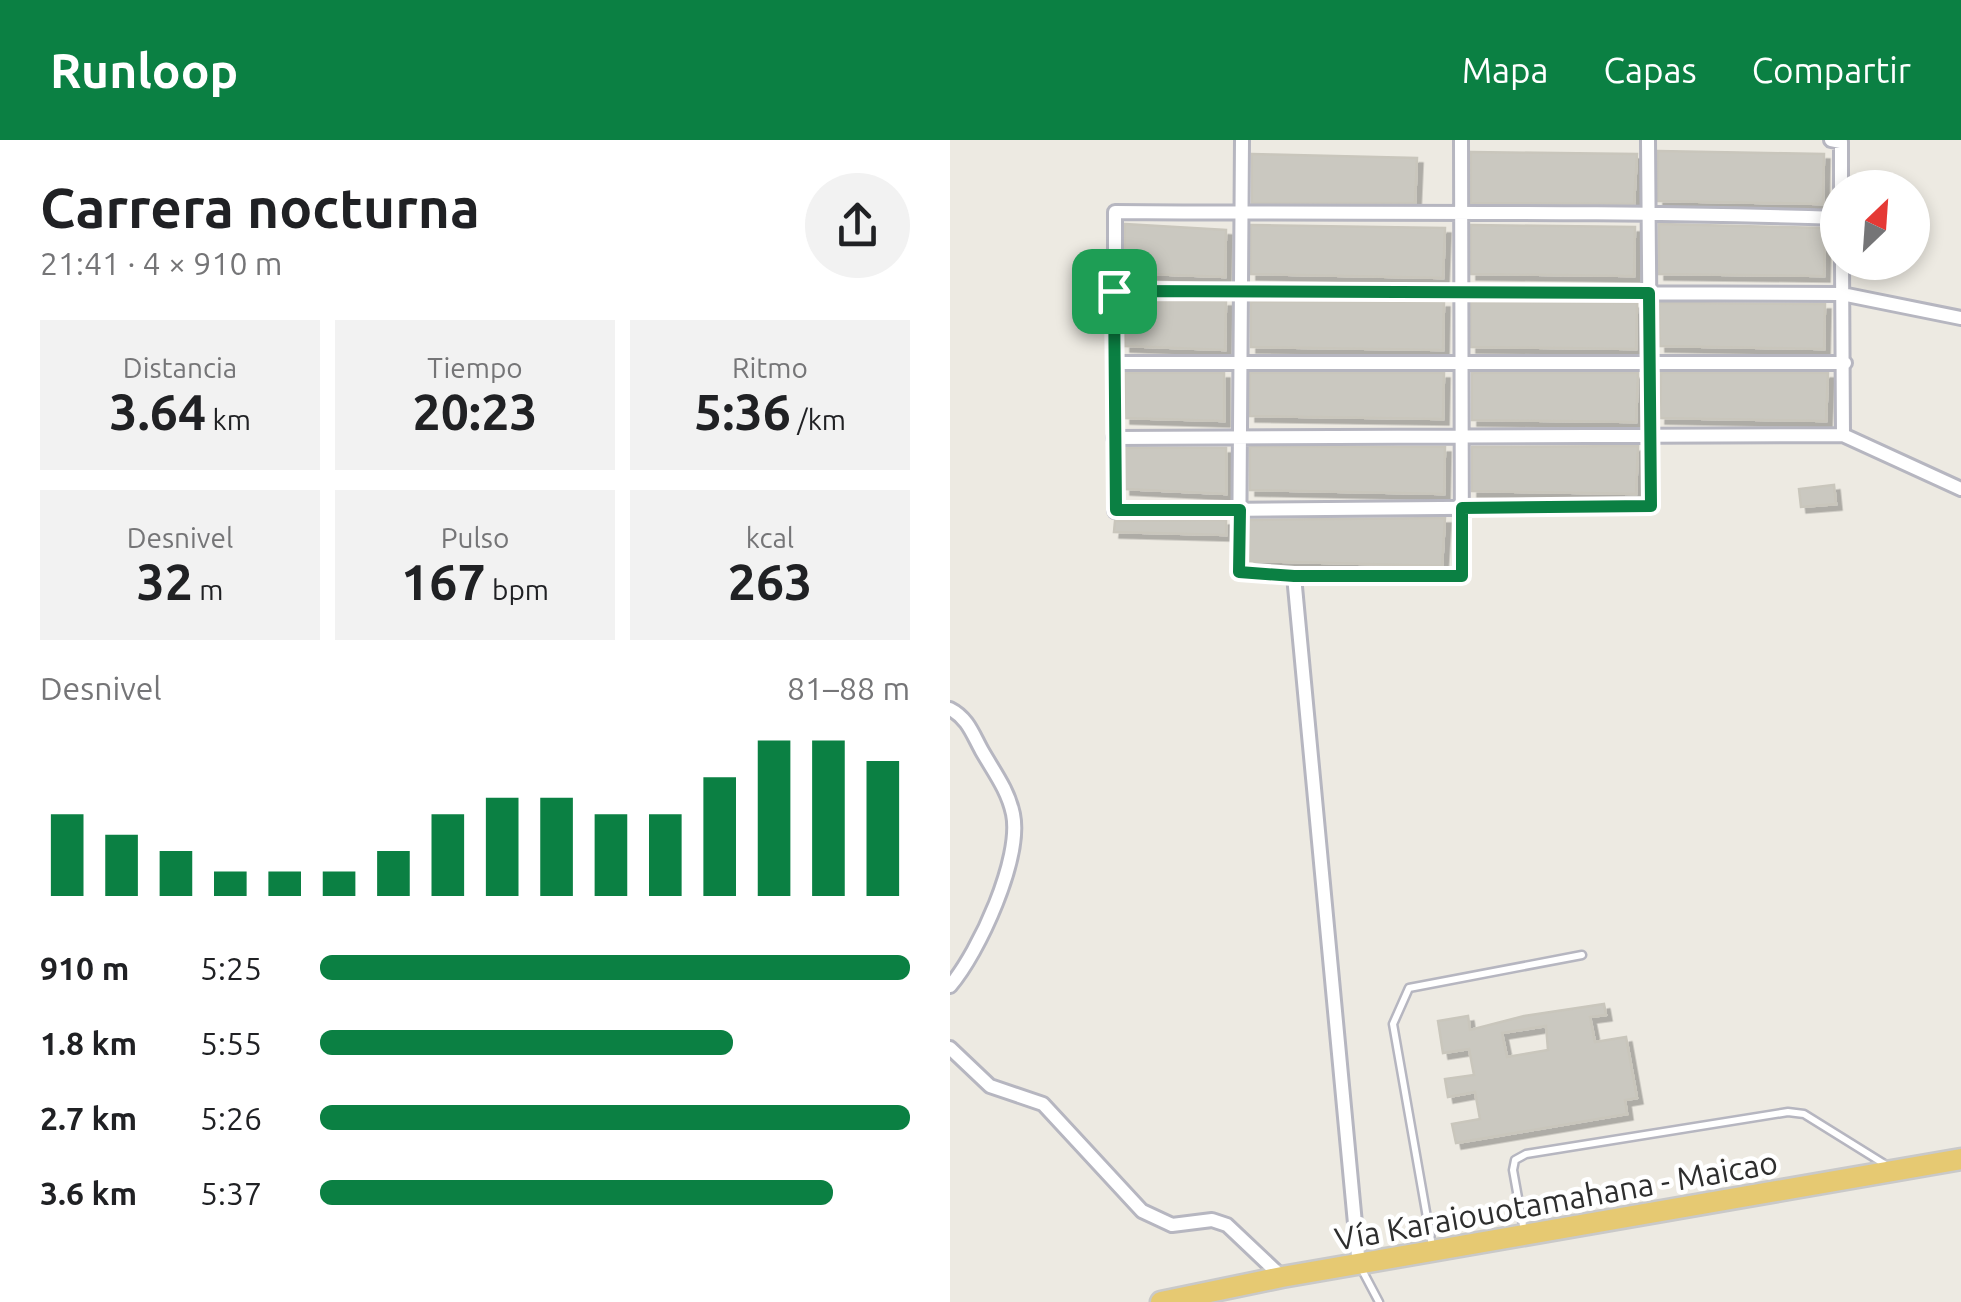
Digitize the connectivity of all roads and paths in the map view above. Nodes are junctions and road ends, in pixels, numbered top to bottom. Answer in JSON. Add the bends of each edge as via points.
{"nodes":[{"id":1,"x":1242,"y":140,"type":"edge"},
{"id":2,"x":1461,"y":140,"type":"edge"},
{"id":3,"x":1648,"y":140,"type":"edge"},
{"id":4,"x":1832,"y":140,"type":"edge"},
{"id":5,"x":1842,"y":170,"type":"edge"},
{"id":6,"x":1648,"y":212,"type":"junction"},
{"id":7,"x":1241,"y":213,"type":"junction"},
{"id":8,"x":1461,"y":215,"type":"junction"},
{"id":9,"x":1820,"y":217,"type":"edge"},
{"id":10,"x":1842,"y":280,"type":"edge"},
{"id":11,"x":1114,"y":291,"type":"junction"},
{"id":12,"x":1241,"y":291,"type":"junction"},
{"id":13,"x":1462,"y":292,"type":"junction"},
{"id":14,"x":1649,"y":293,"type":"junction"},
{"id":15,"x":1842,"y":294,"type":"junction"},
{"id":16,"x":1961,"y":318,"type":"edge"},
{"id":17,"x":1114,"y":363,"type":"junction"},
{"id":18,"x":1240,"y":363,"type":"junction"},
{"id":19,"x":1462,"y":363,"type":"junction"},
{"id":20,"x":1650,"y":363,"type":"junction"},
{"id":21,"x":1845,"y":363,"type":"junction"},
{"id":22,"x":1843,"y":434,"type":"junction"},
{"id":23,"x":1651,"y":436,"type":"junction"},
{"id":24,"x":1462,"y":437,"type":"junction"},
{"id":25,"x":1114,"y":438,"type":"junction"},
{"id":26,"x":1240,"y":438,"type":"junction"},
{"id":27,"x":1961,"y":489,"type":"edge"},
{"id":28,"x":1462,"y":508,"type":"junction"},
{"id":29,"x":1240,"y":510,"type":"junction"},
{"id":30,"x":1294,"y":576,"type":"junction"},
{"id":31,"x":950,"y":709,"type":"edge"},
{"id":32,"x":1582,"y":955,"type":"dead end"},
{"id":33,"x":950,"y":986,"type":"edge"},
{"id":34,"x":950,"y":1048,"type":"edge"},
{"id":35,"x":1961,"y":1159,"type":"edge"},
{"id":36,"x":1895,"y":1171,"type":"junction"},
{"id":37,"x":1525,"y":1236,"type":"junction"},
{"id":38,"x":1434,"y":1252,"type":"junction"},
{"id":39,"x":1360,"y":1266,"type":"junction"},
{"id":40,"x":1282,"y":1278,"type":"junction"},
{"id":41,"x":1184,"y":1300,"type":"edge"},
{"id":42,"x":1161,"y":1302,"type":"edge"},
{"id":43,"x":1379,"y":1302,"type":"edge"}],
"edges":[{"from":1,"to":7,"type":"street"},
{"from":2,"to":8,"type":"street"},
{"from":3,"to":6,"type":"street"},
{"from":4,"to":5,"type":"street","via":[[1841,142]]},
{"from":6,"to":8,"type":"street"},
{"from":6,"to":9,"type":"street"},
{"from":6,"to":14,"type":"street"},
{"from":7,"to":8,"type":"street"},
{"from":7,"to":11,"type":"street","via":[[1115,212]]},
{"from":7,"to":12,"type":"street"},
{"from":8,"to":13,"type":"street"},
{"from":10,"to":15,"type":"street"},
{"from":11,"to":12,"type":"street"},
{"from":11,"to":17,"type":"street"},
{"from":12,"to":13,"type":"street"},
{"from":12,"to":18,"type":"street"},
{"from":13,"to":14,"type":"street"},
{"from":13,"to":19,"type":"street"},
{"from":14,"to":15,"type":"street"},
{"from":14,"to":20,"type":"street"},
{"from":15,"to":16,"type":"street"},
{"from":15,"to":21,"type":"street"},
{"from":17,"to":18,"type":"street"},
{"from":17,"to":25,"type":"street"},
{"from":18,"to":19,"type":"street"},
{"from":18,"to":26,"type":"street"},
{"from":19,"to":20,"type":"street"},
{"from":19,"to":24,"type":"street"},
{"from":20,"to":21,"type":"street"},
{"from":20,"to":23,"type":"street"},
{"from":21,"to":22,"type":"street"},
{"from":22,"to":23,"type":"street"},
{"from":22,"to":27,"type":"street"},
{"from":23,"to":24,"type":"street"},
{"from":23,"to":28,"type":"street","via":[[1651,506]]},
{"from":24,"to":26,"type":"street"},
{"from":24,"to":28,"type":"street"},
{"from":25,"to":26,"type":"street"},
{"from":25,"to":29,"type":"street","via":[[1116,510]]},
{"from":26,"to":29,"type":"street"},
{"from":28,"to":29,"type":"street"},
{"from":28,"to":30,"type":"street","via":[[1462,576]]},
{"from":29,"to":30,"type":"street","via":[[1239,572]]},
{"from":30,"to":39,"type":"street"},
{"from":31,"to":33,"type":"street","via":[[967,723],[1002,782],[1014,821],[988,926]]},
{"from":32,"to":38,"type":"lane","via":[[1409,988],[1399,1004],[1392,1024]]},
{"from":34,"to":40,"type":"street","via":[[990,1086],[1043,1104],[1142,1211],[1172,1226],[1212,1220],[1227,1226]]},
{"from":35,"to":36,"type":"highway","name":"Vía Karaiouotamahana - Maicao"},
{"from":36,"to":37,"type":"highway","name":"Vía Karaiouotamahana - Maicao"},
{"from":36,"to":37,"type":"lane","via":[[1804,1114],[1788,1112],[1526,1154],[1514,1160],[1513,1170]]},
{"from":37,"to":38,"type":"highway","name":"Vía Karaiouotamahana - Maicao"},
{"from":38,"to":39,"type":"highway","name":"Vía Karaiouotamahana - Maicao"},
{"from":39,"to":40,"type":"highway","name":"Vía Karaiouotamahana - Maicao"},
{"from":39,"to":43,"type":"lane"},
{"from":40,"to":41,"type":"highway","name":"Vía Karaiouotamahana - Maicao"},
{"from":41,"to":42,"type":"highway","name":"Vía Karaiouotamahana - Maicao"}]}
